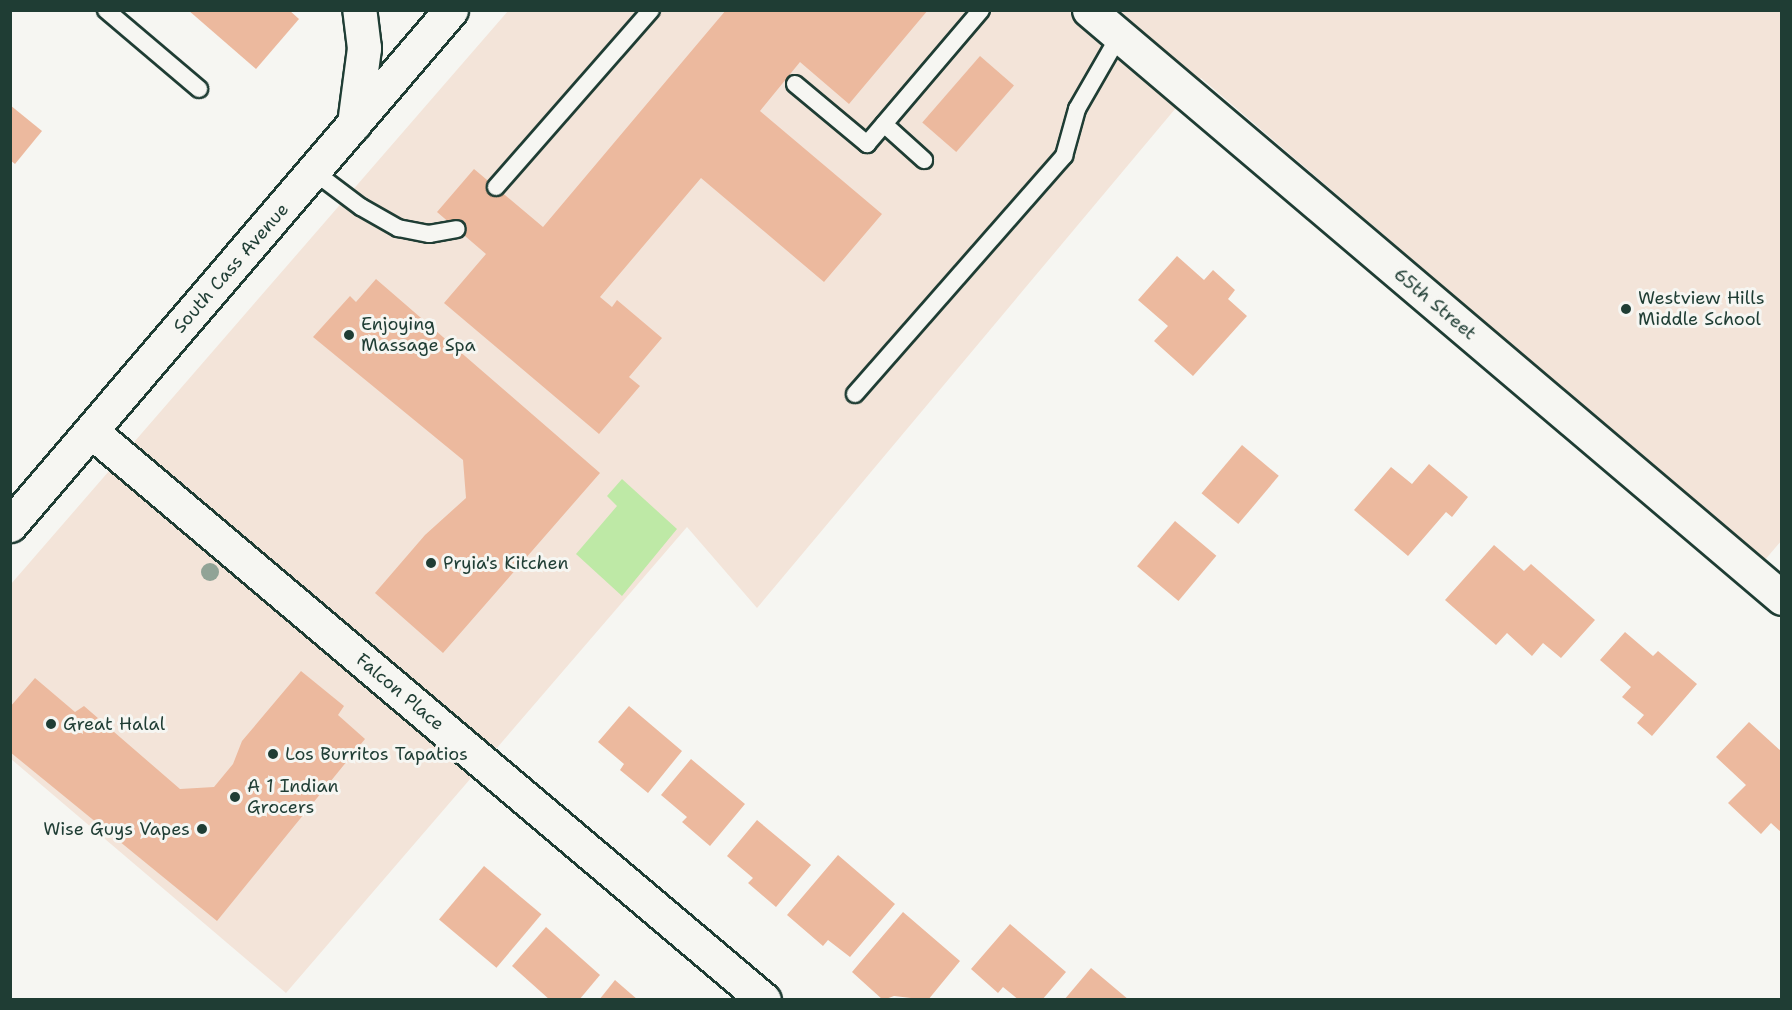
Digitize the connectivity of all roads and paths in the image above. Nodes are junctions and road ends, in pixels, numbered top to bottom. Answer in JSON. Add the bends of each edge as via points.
{"nodes":[{"id":1,"x":106,"y":10,"type":"edge"},
{"id":2,"x":359,"y":10,"type":"edge"},
{"id":3,"x":451,"y":10,"type":"edge"},
{"id":4,"x":651,"y":10,"type":"edge"},
{"id":5,"x":981,"y":10,"type":"edge"},
{"id":6,"x":1089,"y":10,"type":"edge"},
{"id":7,"x":1119,"y":36,"type":"junction"},
{"id":8,"x":795,"y":84,"type":"dead end"},
{"id":9,"x":199,"y":89,"type":"dead end"},
{"id":10,"x":354,"y":124,"type":"junction"},
{"id":11,"x":884,"y":124,"type":"junction"},
{"id":12,"x":924,"y":160,"type":"dead end"},
{"id":13,"x":313,"y":171,"type":"junction"},
{"id":14,"x":496,"y":187,"type":"dead end"},
{"id":15,"x":457,"y":229,"type":"dead end"},
{"id":16,"x":855,"y":394,"type":"dead end"},
{"id":17,"x":91,"y":431,"type":"junction"},
{"id":18,"x":10,"y":525,"type":"edge"},
{"id":19,"x":1782,"y":598,"type":"edge"},
{"id":20,"x":764,"y":999,"type":"edge"}],
"edges":[{"from":1,"to":9,"type":"lane"},
{"from":2,"to":10,"type":"street","via":[[364,48]]},
{"from":3,"to":10,"type":"street","name":"South Cass Avenue"},
{"from":4,"to":14,"type":"lane"},
{"from":5,"to":11,"type":"lane"},
{"from":6,"to":7,"type":"street","name":"65th Street"},
{"from":7,"to":16,"type":"lane","via":[[1077,109],[1064,156]]},
{"from":7,"to":19,"type":"street","name":"65th Street"},
{"from":8,"to":11,"type":"lane","via":[[867,144]]},
{"from":10,"to":13,"type":"street","name":"South Cass Avenue"},
{"from":11,"to":12,"type":"lane"},
{"from":13,"to":15,"type":"lane","via":[[361,207],[398,228],[429,234]]},
{"from":13,"to":17,"type":"street","name":"South Cass Avenue"},
{"from":17,"to":18,"type":"street","name":"South Cass Avenue"},
{"from":17,"to":20,"type":"street","name":"Falcon Place"}]}
